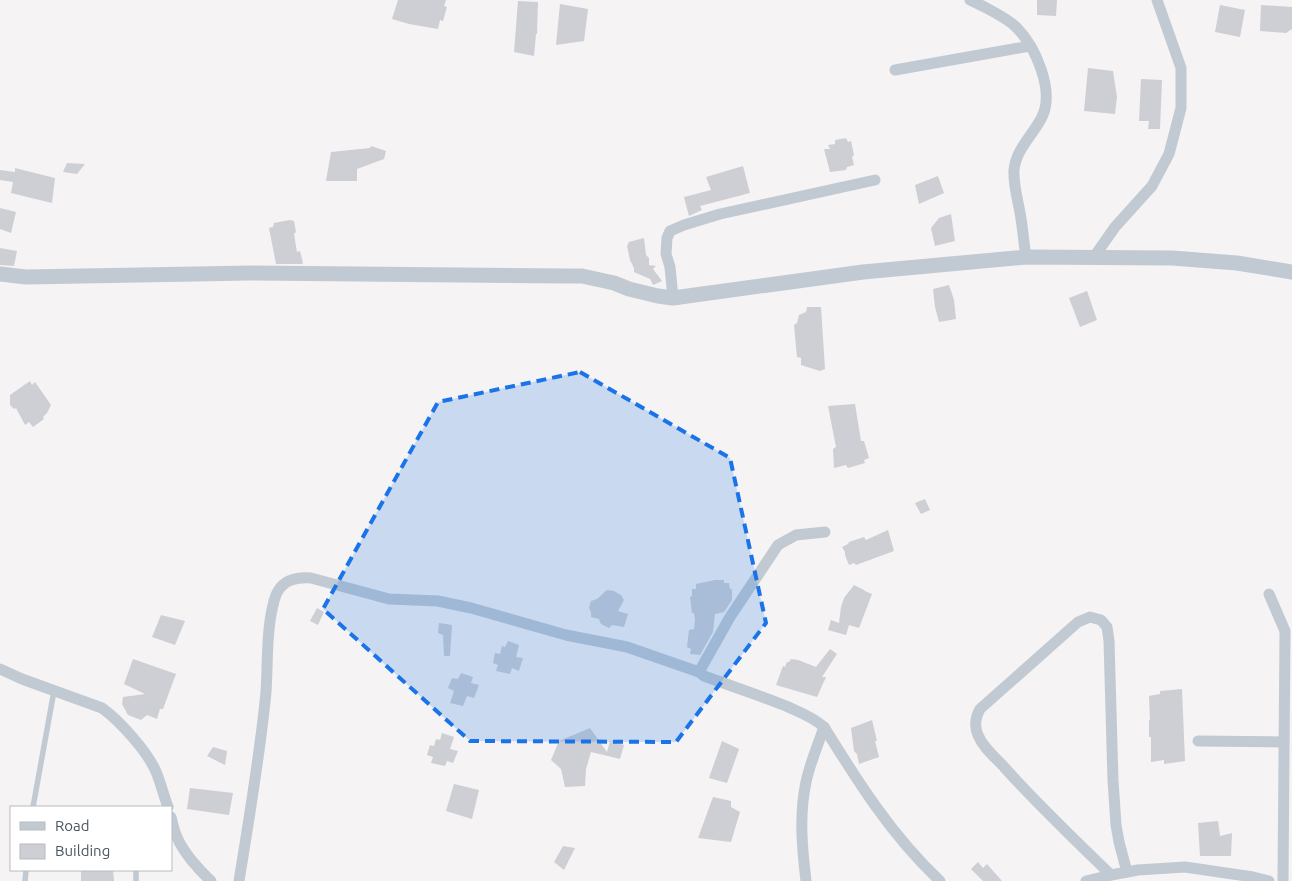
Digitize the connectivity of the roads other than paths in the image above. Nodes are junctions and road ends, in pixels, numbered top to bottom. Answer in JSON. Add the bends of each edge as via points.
{"nodes":[{"id":1,"x":970,"y":0,"type":"edge"},
{"id":2,"x":1157,"y":0,"type":"edge"},
{"id":3,"x":1030,"y":46,"type":"junction"},
{"id":4,"x":895,"y":70,"type":"dead end"},
{"id":5,"x":875,"y":180,"type":"dead end"},
{"id":6,"x":1026,"y":256,"type":"junction"},
{"id":7,"x":1094,"y":258,"type":"junction"},
{"id":8,"x":1292,"y":272,"type":"edge"},
{"id":9,"x":0,"y":274,"type":"edge"},
{"id":10,"x":673,"y":298,"type":"junction"},
{"id":11,"x":825,"y":532,"type":"dead end"},
{"id":12,"x":1269,"y":594,"type":"dead end"},
{"id":13,"x":0,"y":669,"type":"edge"},
{"id":14,"x":699,"y":672,"type":"junction"},
{"id":15,"x":54,"y":691,"type":"junction"},
{"id":16,"x":824,"y":727,"type":"junction"},
{"id":17,"x":1198,"y":741,"type":"dead end"},
{"id":18,"x":1283,"y":742,"type":"junction"},
{"id":19,"x":33,"y":806,"type":"edge"},
{"id":20,"x":168,"y":806,"type":"edge"},
{"id":21,"x":172,"y":824,"type":"edge"},
{"id":22,"x":174,"y":838,"type":"edge"},
{"id":23,"x":1127,"y":872,"type":"junction"},
{"id":24,"x":1111,"y":875,"type":"junction"},
{"id":25,"x":211,"y":881,"type":"edge"},
{"id":26,"x":239,"y":881,"type":"edge"},
{"id":27,"x":806,"y":881,"type":"edge"},
{"id":28,"x":940,"y":881,"type":"edge"},
{"id":29,"x":1086,"y":881,"type":"edge"},
{"id":30,"x":1269,"y":881,"type":"edge"},
{"id":31,"x":1282,"y":881,"type":"edge"}],
"edges":[{"from":1,"to":3,"type":"street","via":[[1012,23]]},
{"from":2,"to":7,"type":"street","via":[[1181,68],[1181,108],[1169,154],[1152,186],[1115,227]]},
{"from":3,"to":4,"type":"street"},
{"from":3,"to":6,"type":"street","via":[[1041,67],[1046,96],[1042,117],[1018,154],[1014,171]]},
{"from":5,"to":10,"type":"street","via":[[720,214],[670,231],[666,254]]},
{"from":6,"to":7,"type":"street"},
{"from":6,"to":10,"type":"street","via":[[863,272]]},
{"from":7,"to":8,"type":"street","via":[[1172,258],[1237,263]]},
{"from":9,"to":10,"type":"street","via":[[26,277],[251,273],[582,276]]},
{"from":11,"to":14,"type":"street","via":[[796,535],[778,545]]},
{"from":12,"to":18,"type":"street","via":[[1285,631]]},
{"from":13,"to":15,"type":"street"},
{"from":14,"to":16,"type":"street","via":[[805,714]]},
{"from":14,"to":26,"type":"street","via":[[627,647],[566,635],[471,608],[438,601],[389,599],[311,578],[291,579],[277,591],[271,612],[266,692]]},
{"from":15,"to":19,"type":"lane"},
{"from":15,"to":20,"type":"street","via":[[102,708],[119,722],[157,773]]},
{"from":16,"to":27,"type":"street","via":[[806,781],[801,818]]},
{"from":16,"to":28,"type":"street","via":[[897,836]]},
{"from":17,"to":18,"type":"street"},
{"from":18,"to":31,"type":"street"},
{"from":21,"to":22,"type":"street"},
{"from":22,"to":25,"type":"street"},
{"from":23,"to":24,"type":"street"},
{"from":23,"to":24,"type":"street","via":[[1116,825],[1107,627],[1101,620],[1090,617],[1078,622],[980,709],[975,722],[978,735],[987,748]]},
{"from":23,"to":30,"type":"street","via":[[1185,866]]},
{"from":24,"to":29,"type":"street"}]}
